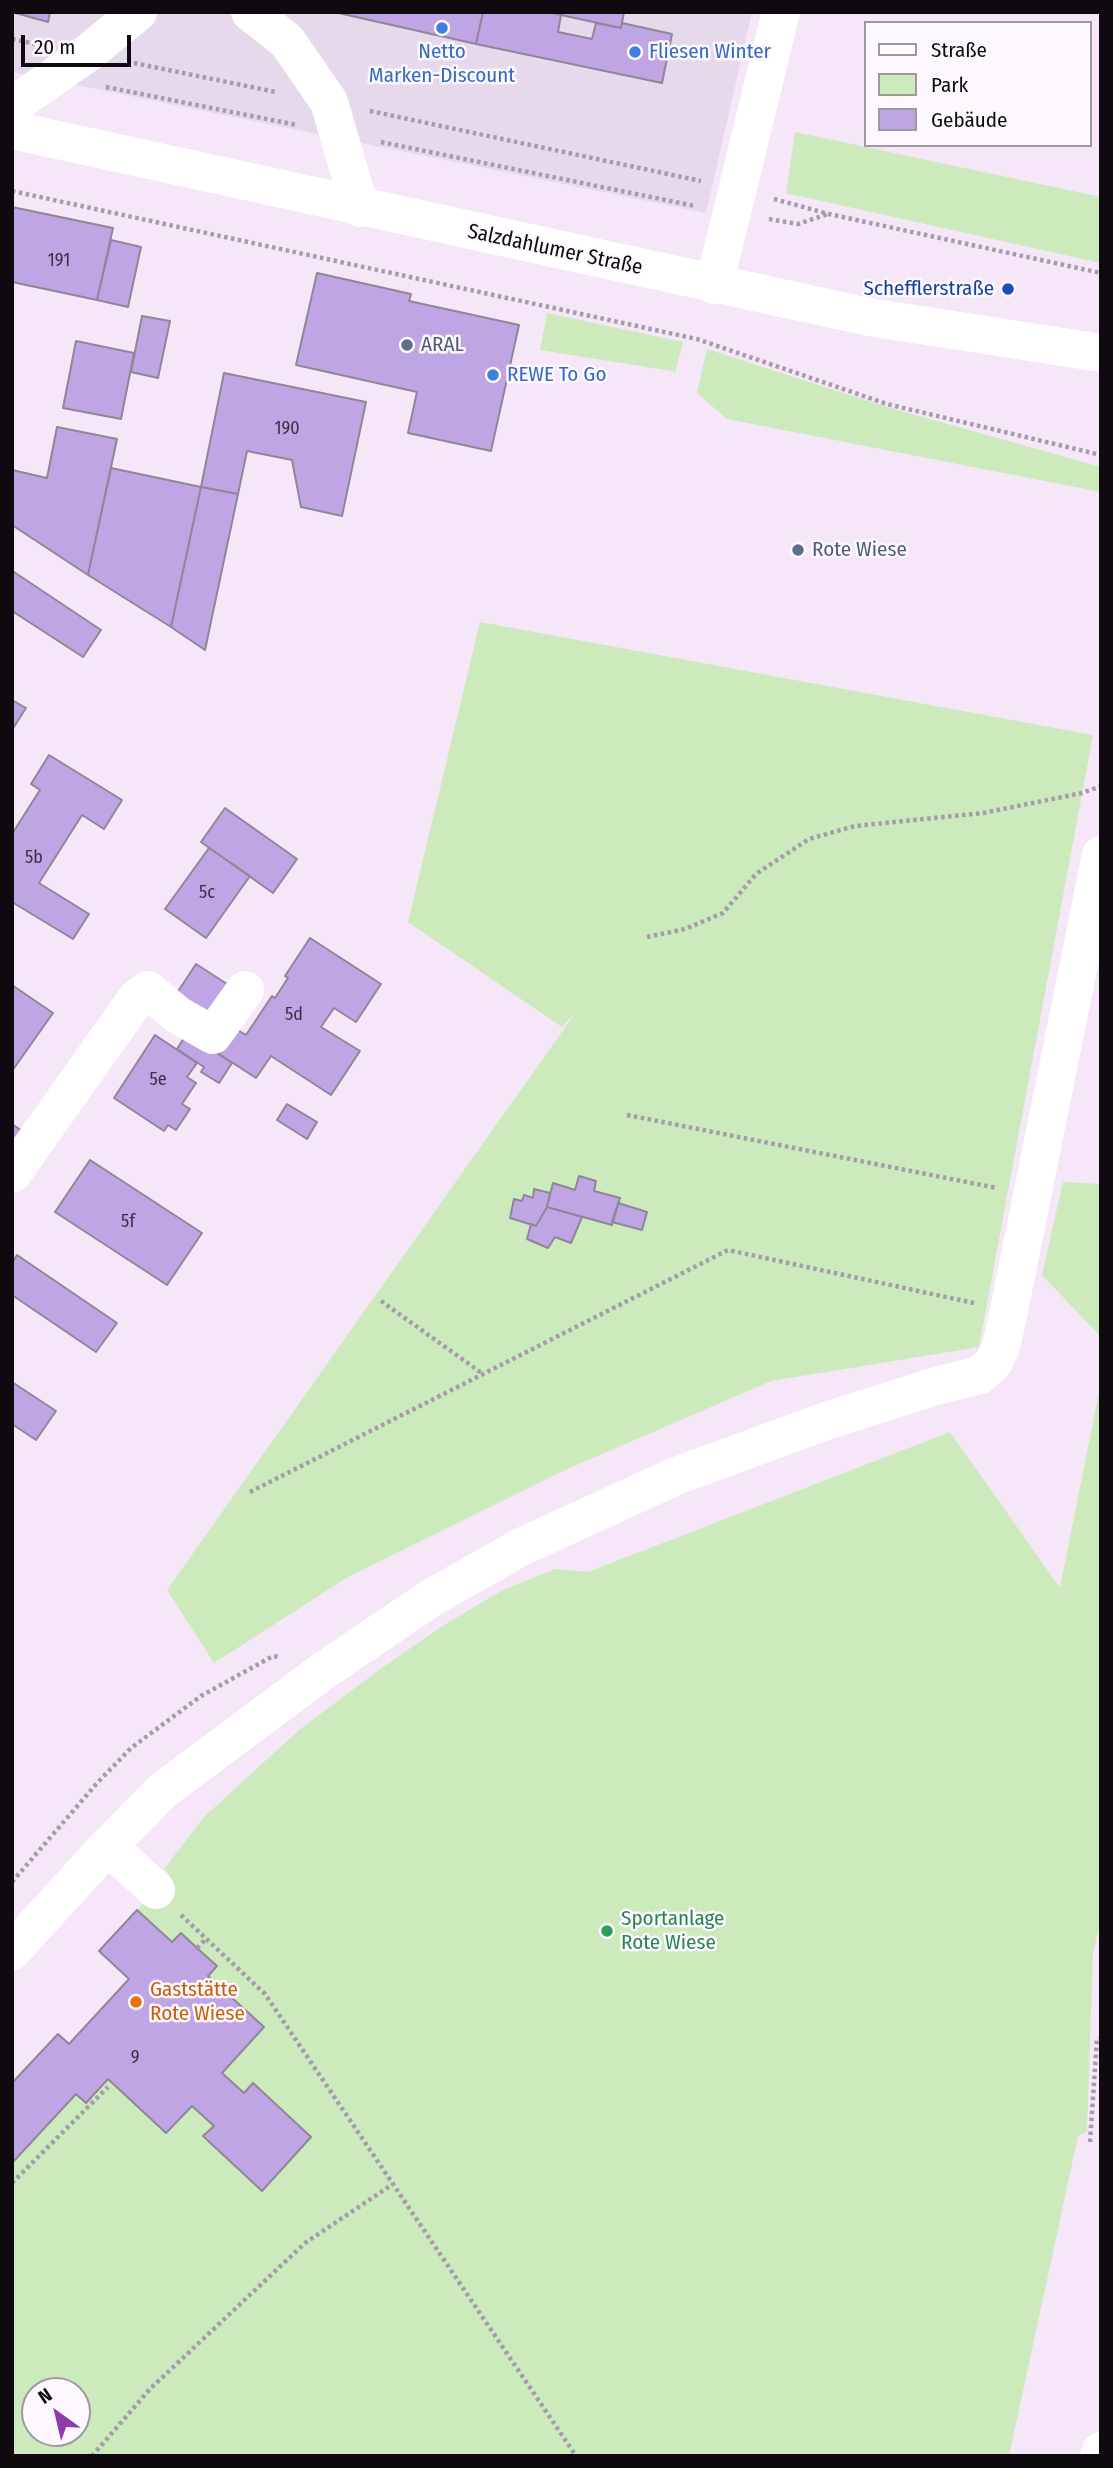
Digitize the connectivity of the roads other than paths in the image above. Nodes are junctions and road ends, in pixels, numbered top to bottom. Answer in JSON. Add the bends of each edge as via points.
{"nodes":[{"id":1,"x":138,"y":12,"type":"edge"},
{"id":2,"x":250,"y":12,"type":"edge"},
{"id":3,"x":778,"y":14,"type":"edge"},
{"id":4,"x":12,"y":106,"type":"edge"},
{"id":5,"x":12,"y":130,"type":"edge"},
{"id":6,"x":360,"y":208,"type":"junction"},
{"id":7,"x":714,"y":285,"type":"junction"},
{"id":8,"x":1101,"y":353,"type":"edge"},
{"id":9,"x":1101,"y":855,"type":"edge"},
{"id":10,"x":244,"y":990,"type":"dead end"},
{"id":11,"x":12,"y":1174,"type":"edge"},
{"id":12,"x":108,"y":1846,"type":"junction"},
{"id":13,"x":156,"y":1890,"type":"road end"},
{"id":14,"x":12,"y":1951,"type":"edge"}],
"edges":[{"from":1,"to":4,"type":"main road","via":[[88,54]]},
{"from":2,"to":6,"type":"main road","via":[[287,41],[334,118]]},
{"from":3,"to":7,"type":"main road"},
{"from":5,"to":6,"type":"main road","name":"Salzdahlumer Straße"},
{"from":6,"to":7,"type":"main road","name":"Salzdahlumer Straße"},
{"from":7,"to":8,"type":"main road","name":"Salzdahlumer Straße","via":[[869,317]]},
{"from":9,"to":12,"type":"main road","via":[[1009,1310],[993,1363],[980,1374],[826,1421],[676,1476],[520,1547],[431,1598],[326,1669],[162,1791]]},
{"from":10,"to":11,"type":"main road","via":[[213,1035],[148,990],[137,998]]},
{"from":12,"to":13,"type":"main road"},
{"from":12,"to":14,"type":"main road"}]}
